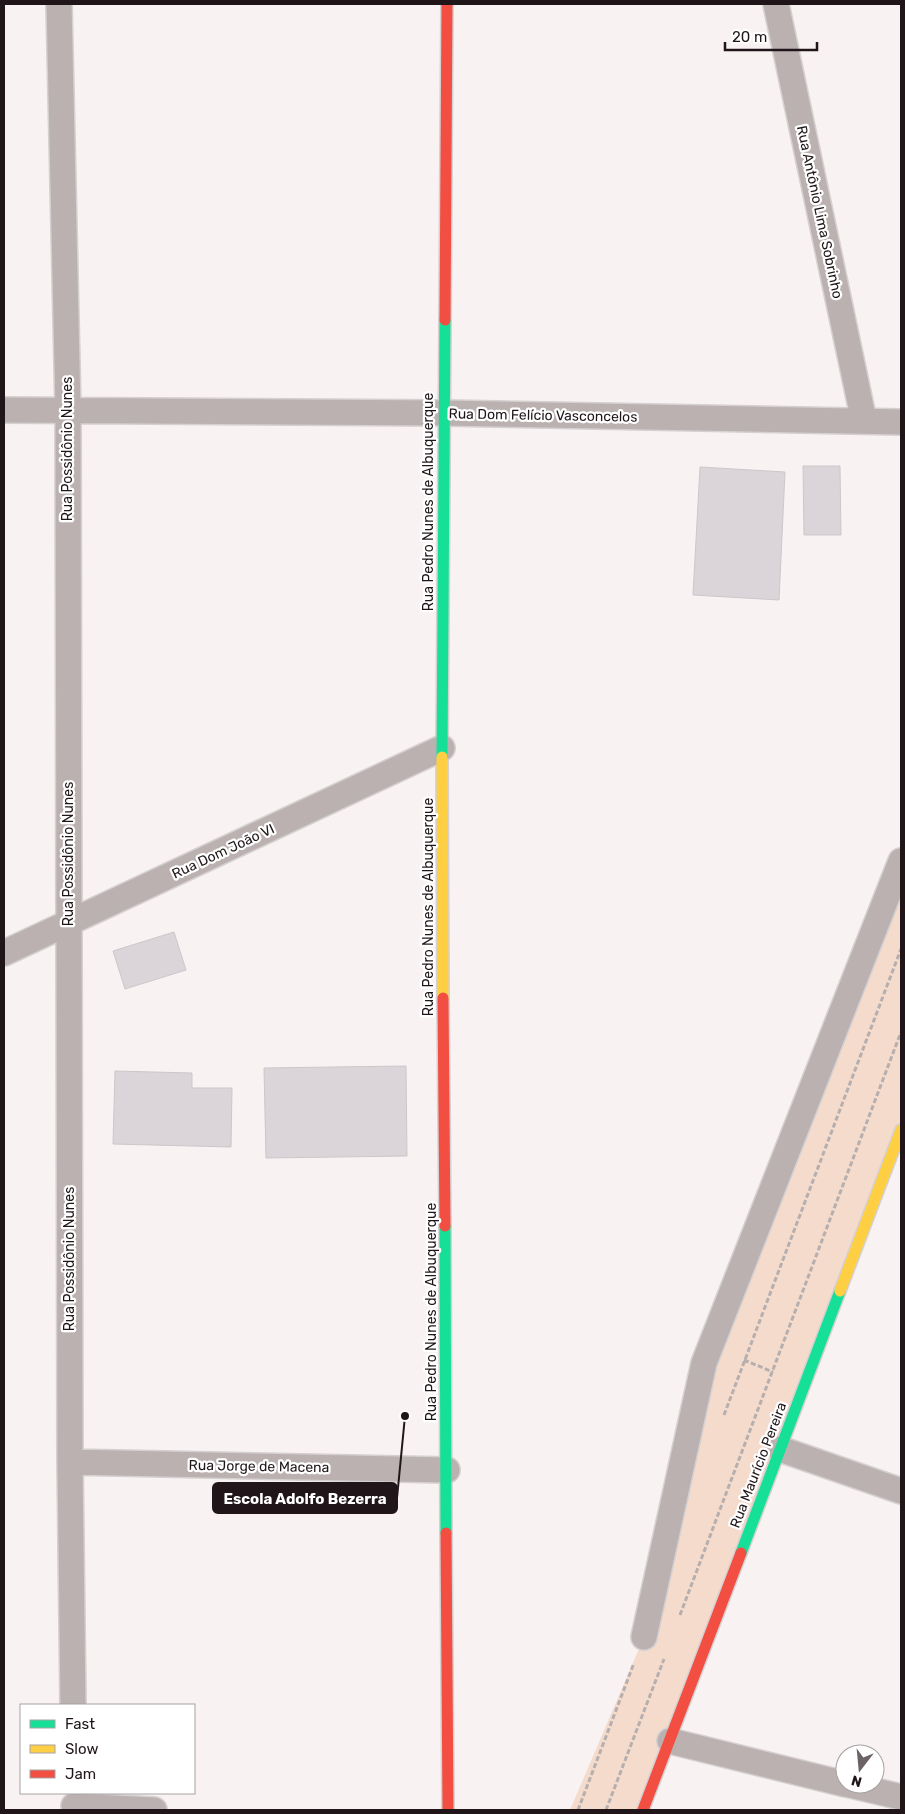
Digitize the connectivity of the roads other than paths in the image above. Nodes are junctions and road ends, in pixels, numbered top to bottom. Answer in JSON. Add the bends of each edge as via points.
{"nodes":[{"id":1,"x":59,"y":4,"type":"edge"},
{"id":2,"x":447,"y":4,"type":"edge"},
{"id":3,"x":776,"y":4,"type":"edge"},
{"id":4,"x":4,"y":410,"type":"edge"},
{"id":5,"x":68,"y":410,"type":"junction"},
{"id":6,"x":444,"y":413,"type":"junction"},
{"id":7,"x":864,"y":421,"type":"junction"},
{"id":8,"x":901,"y":422,"type":"edge"},
{"id":9,"x":442,"y":748,"type":"junction"},
{"id":10,"x":901,"y":860,"type":"edge"},
{"id":11,"x":68,"y":924,"type":"junction"},
{"id":12,"x":4,"y":953,"type":"edge"},
{"id":13,"x":901,"y":1130,"type":"edge"},
{"id":14,"x":780,"y":1449,"type":"junction"},
{"id":15,"x":70,"y":1462,"type":"junction"},
{"id":16,"x":447,"y":1470,"type":"junction"},
{"id":17,"x":901,"y":1491,"type":"edge"},
{"id":18,"x":644,"y":1637,"type":"road end"},
{"id":19,"x":73,"y":1704,"type":"edge"},
{"id":20,"x":670,"y":1742,"type":"junction"},
{"id":21,"x":835,"y":1781,"type":"edge"},
{"id":22,"x":885,"y":1793,"type":"edge"},
{"id":23,"x":901,"y":1797,"type":"edge"},
{"id":24,"x":74,"y":1803,"type":"edge"},
{"id":25,"x":154,"y":1810,"type":"edge"},
{"id":26,"x":448,"y":1810,"type":"edge"},
{"id":27,"x":643,"y":1810,"type":"edge"}],
"edges":[{"from":1,"to":5,"type":"street","name":"Rua Possidônio Nunes"},
{"from":2,"to":6,"type":"street","name":"Rua Pedro Nunes de Albuquerque"},
{"from":3,"to":7,"type":"street","name":"Rua Antônio Lima Sobrinho"},
{"from":4,"to":5,"type":"street","name":"Rua Dom Felício Vasconcelos"},
{"from":5,"to":6,"type":"street","name":"Rua Dom Felício Vasconcelos"},
{"from":5,"to":11,"type":"street","name":"Rua Possidônio Nunes"},
{"from":6,"to":7,"type":"street","name":"Rua Dom Felício Vasconcelos"},
{"from":6,"to":9,"type":"street","name":"Rua Pedro Nunes de Albuquerque"},
{"from":7,"to":8,"type":"street","name":"Rua Dom Felício Vasconcelos"},
{"from":9,"to":11,"type":"street","name":"Rua Dom João VI"},
{"from":9,"to":16,"type":"street","name":"Rua Pedro Nunes de Albuquerque"},
{"from":10,"to":18,"type":"street","via":[[704,1363]]},
{"from":11,"to":12,"type":"street","name":"Rua Dom João VI"},
{"from":11,"to":15,"type":"street","name":"Rua Possidônio Nunes"},
{"from":13,"to":14,"type":"street","name":"Rua Maurício Pereira","via":[[890,1171]]},
{"from":14,"to":17,"type":"street"},
{"from":14,"to":20,"type":"street","name":"Rua Maurício Pereira"},
{"from":15,"to":16,"type":"street","name":"Rua Jorge de Macena"},
{"from":15,"to":19,"type":"street","name":"Rua Possidônio Nunes"},
{"from":16,"to":26,"type":"street","name":"Rua Pedro Nunes de Albuquerque"},
{"from":20,"to":21,"type":"street"},
{"from":20,"to":27,"type":"street","name":"Rua Maurício Pereira"},
{"from":22,"to":23,"type":"street"},
{"from":24,"to":25,"type":"street"}]}
